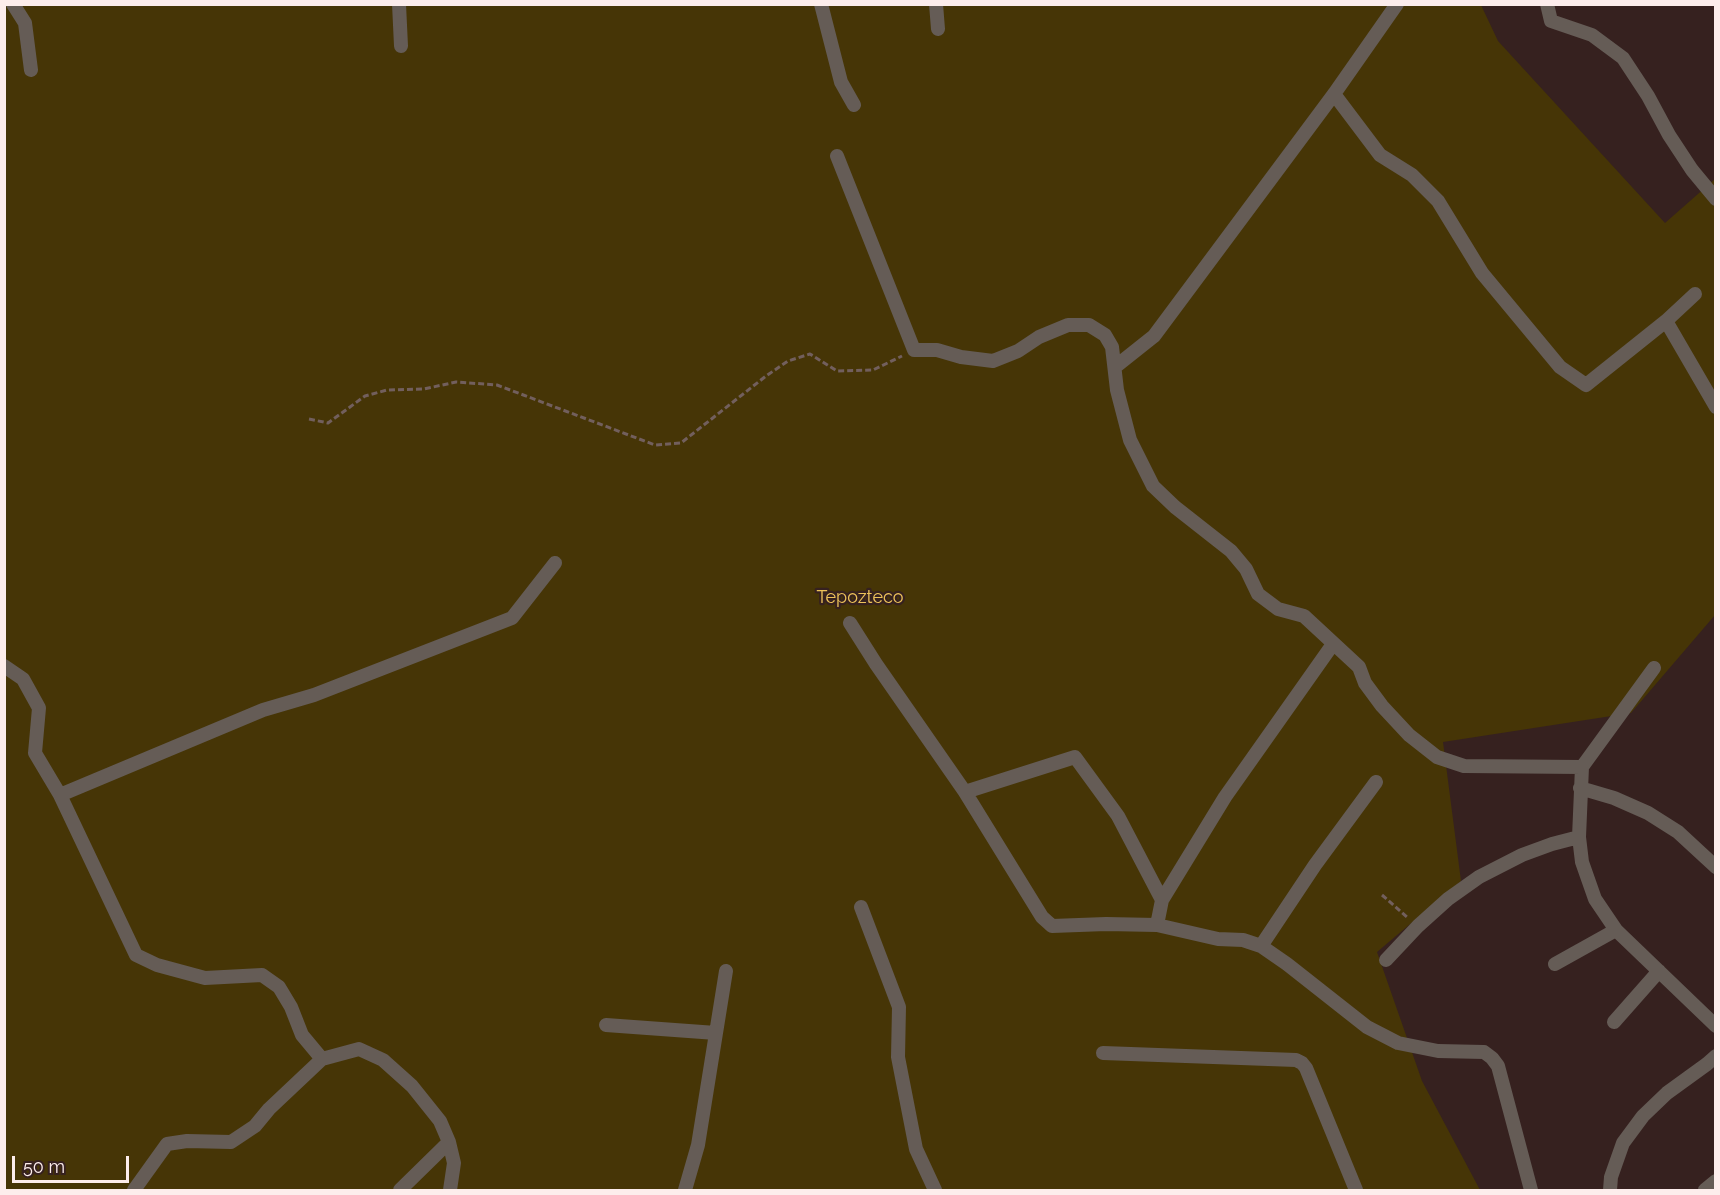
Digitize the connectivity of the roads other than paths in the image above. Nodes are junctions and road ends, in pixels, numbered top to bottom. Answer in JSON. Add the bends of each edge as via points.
{"nodes":[{"id":1,"x":13,"y":4,"type":"edge"},
{"id":2,"x":399,"y":4,"type":"edge"},
{"id":3,"x":821,"y":4,"type":"edge"},
{"id":4,"x":936,"y":4,"type":"edge"},
{"id":5,"x":1397,"y":4,"type":"edge"},
{"id":6,"x":1547,"y":4,"type":"edge"},
{"id":7,"x":938,"y":29,"type":"dead end"},
{"id":8,"x":401,"y":46,"type":"dead end"},
{"id":9,"x":31,"y":70,"type":"dead end"},
{"id":10,"x":1334,"y":94,"type":"junction"},
{"id":11,"x":854,"y":105,"type":"dead end"},
{"id":12,"x":837,"y":156,"type":"dead end"},
{"id":13,"x":1716,"y":199,"type":"edge"},
{"id":14,"x":1695,"y":294,"type":"dead end"},
{"id":15,"x":1666,"y":321,"type":"junction"},
{"id":16,"x":1116,"y":367,"type":"junction"},
{"id":17,"x":1716,"y":407,"type":"edge"},
{"id":18,"x":555,"y":563,"type":"dead end"},
{"id":19,"x":850,"y":623,"type":"dead end"},
{"id":20,"x":1333,"y":644,"type":"junction"},
{"id":21,"x":4,"y":666,"type":"edge"},
{"id":22,"x":1654,"y":668,"type":"dead end"},
{"id":23,"x":1582,"y":767,"type":"junction"},
{"id":24,"x":1376,"y":782,"type":"dead end"},
{"id":25,"x":1580,"y":788,"type":"junction"},
{"id":26,"x":965,"y":792,"type":"junction"},
{"id":27,"x":60,"y":795,"type":"junction"},
{"id":28,"x":1579,"y":837,"type":"junction"},
{"id":29,"x":1716,"y":867,"type":"edge"},
{"id":30,"x":1162,"y":900,"type":"junction"},
{"id":31,"x":861,"y":907,"type":"dead end"},
{"id":32,"x":1157,"y":925,"type":"junction"},
{"id":33,"x":1616,"y":930,"type":"junction"},
{"id":34,"x":1261,"y":946,"type":"junction"},
{"id":35,"x":1386,"y":960,"type":"dead end"},
{"id":36,"x":1555,"y":964,"type":"dead end"},
{"id":37,"x":726,"y":971,"type":"dead end"},
{"id":38,"x":1659,"y":971,"type":"junction"},
{"id":39,"x":1614,"y":1022,"type":"dead end"},
{"id":40,"x":606,"y":1025,"type":"dead end"},
{"id":41,"x":1716,"y":1026,"type":"edge"},
{"id":42,"x":716,"y":1033,"type":"junction"},
{"id":43,"x":1103,"y":1053,"type":"dead end"},
{"id":44,"x":322,"y":1059,"type":"junction"},
{"id":45,"x":1713,"y":1064,"type":"edge"},
{"id":46,"x":449,"y":1142,"type":"junction"},
{"id":47,"x":1716,"y":1181,"type":"edge"},
{"id":48,"x":134,"y":1191,"type":"edge"},
{"id":49,"x":400,"y":1191,"type":"edge"},
{"id":50,"x":450,"y":1191,"type":"edge"},
{"id":51,"x":685,"y":1191,"type":"edge"},
{"id":52,"x":935,"y":1191,"type":"edge"},
{"id":53,"x":1356,"y":1191,"type":"edge"},
{"id":54,"x":1531,"y":1191,"type":"edge"},
{"id":55,"x":1610,"y":1191,"type":"edge"},
{"id":56,"x":1705,"y":1191,"type":"edge"}],
"edges":[{"from":1,"to":9,"type":"street","via":[[25,23]]},
{"from":2,"to":8,"type":"street"},
{"from":3,"to":11,"type":"street","via":[[841,82]]},
{"from":4,"to":7,"type":"street"},
{"from":5,"to":10,"type":"street"},
{"from":6,"to":13,"type":"street","via":[[1551,21],[1592,35],[1623,58],[1692,170]]},
{"from":10,"to":15,"type":"street","via":[[1380,155],[1412,175],[1438,201],[1482,273],[1560,368],[1586,385]]},
{"from":10,"to":16,"type":"street","via":[[1154,336]]},
{"from":12,"to":16,"type":"street","via":[[914,350],[937,350],[993,361],[1068,325],[1089,325],[1105,334]]},
{"from":14,"to":15,"type":"street"},
{"from":15,"to":17,"type":"street"},
{"from":16,"to":20,"type":"street","via":[[1117,390],[1130,440],[1154,486],[1231,551],[1246,569],[1258,594],[1278,609],[1304,616]]},
{"from":18,"to":27,"type":"street","via":[[512,618],[314,695],[263,710]]},
{"from":19,"to":26,"type":"street"},
{"from":20,"to":23,"type":"street","via":[[1359,667],[1382,706],[1437,757],[1464,766]]},
{"from":20,"to":30,"type":"street","via":[[1225,797]]},
{"from":21,"to":27,"type":"street","via":[[23,679],[39,708],[35,753]]},
{"from":22,"to":23,"type":"street"},
{"from":23,"to":25,"type":"street"},
{"from":24,"to":34,"type":"street"},
{"from":25,"to":28,"type":"street"},
{"from":25,"to":29,"type":"street","via":[[1648,813],[1677,832]]},
{"from":26,"to":30,"type":"street","via":[[1075,757],[1118,816]]},
{"from":26,"to":32,"type":"street","via":[[1042,917],[1052,926]]},
{"from":27,"to":44,"type":"street","via":[[135,955],[205,978],[262,975],[279,987],[302,1035]]},
{"from":28,"to":33,"type":"street","via":[[1582,862],[1595,900]]},
{"from":28,"to":35,"type":"street","via":[[1522,855],[1479,877],[1448,899]]},
{"from":30,"to":32,"type":"street"},
{"from":31,"to":52,"type":"street","via":[[898,1007],[898,1057],[916,1149]]},
{"from":32,"to":34,"type":"street"},
{"from":33,"to":36,"type":"street"},
{"from":33,"to":38,"type":"street"},
{"from":34,"to":54,"type":"street","via":[[1367,1027],[1398,1043],[1438,1052],[1484,1052],[1492,1058],[1498,1066]]},
{"from":37,"to":42,"type":"street"},
{"from":38,"to":39,"type":"street"},
{"from":38,"to":41,"type":"street"},
{"from":40,"to":42,"type":"street"},
{"from":42,"to":51,"type":"street","via":[[698,1145]]},
{"from":43,"to":53,"type":"street","via":[[1302,1063]]},
{"from":44,"to":46,"type":"street","via":[[359,1049],[383,1060],[412,1086],[440,1121]]},
{"from":44,"to":48,"type":"street","via":[[255,1126],[231,1142],[167,1144]]},
{"from":45,"to":55,"type":"street","via":[[1666,1093],[1643,1116],[1623,1143]]},
{"from":46,"to":49,"type":"street"},
{"from":46,"to":50,"type":"street","via":[[454,1163]]},
{"from":47,"to":56,"type":"street"}]}
